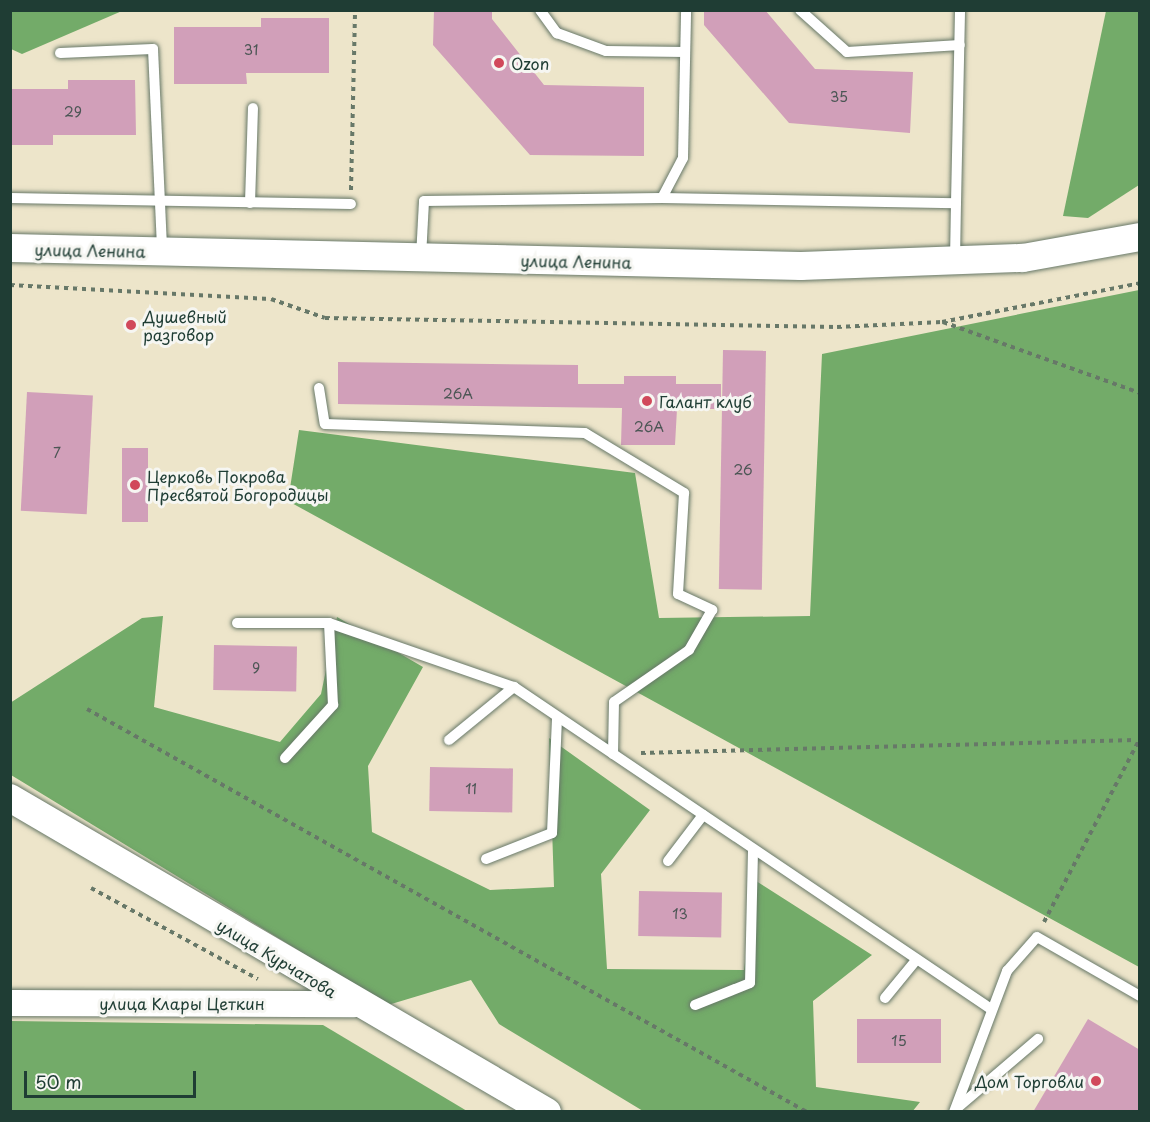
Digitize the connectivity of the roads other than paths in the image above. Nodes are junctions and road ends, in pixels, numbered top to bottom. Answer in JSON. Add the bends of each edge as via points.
{"nodes":[{"id":1,"x":540,"y":10,"type":"edge"},
{"id":2,"x":686,"y":10,"type":"edge"},
{"id":3,"x":800,"y":10,"type":"edge"},
{"id":4,"x":960,"y":10,"type":"edge"},
{"id":5,"x":960,"y":45,"type":"junction"},
{"id":6,"x":685,"y":52,"type":"junction"},
{"id":7,"x":60,"y":53,"type":"dead end"},
{"id":8,"x":253,"y":108,"type":"dead end"},
{"id":9,"x":10,"y":198,"type":"edge"},
{"id":10,"x":662,"y":198,"type":"junction"},
{"id":11,"x":156,"y":201,"type":"junction"},
{"id":12,"x":250,"y":202,"type":"junction"},
{"id":13,"x":956,"y":203,"type":"junction"},
{"id":14,"x":351,"y":204,"type":"road end"},
{"id":15,"x":1140,"y":237,"type":"edge"},
{"id":16,"x":10,"y":248,"type":"edge"},
{"id":17,"x":162,"y":252,"type":"junction"},
{"id":18,"x":421,"y":257,"type":"junction"},
{"id":19,"x":955,"y":262,"type":"junction"},
{"id":20,"x":319,"y":388,"type":"dead end"},
{"id":21,"x":237,"y":623,"type":"dead end"},
{"id":22,"x":329,"y":623,"type":"junction"},
{"id":23,"x":514,"y":687,"type":"junction"},
{"id":24,"x":557,"y":717,"type":"junction"},
{"id":25,"x":449,"y":740,"type":"dead end"},
{"id":26,"x":613,"y":754,"type":"junction"},
{"id":27,"x":285,"y":758,"type":"dead end"},
{"id":28,"x":10,"y":798,"type":"edge"},
{"id":29,"x":703,"y":815,"type":"junction"},
{"id":30,"x":753,"y":849,"type":"junction"},
{"id":31,"x":486,"y":859,"type":"dead end"},
{"id":32,"x":669,"y":861,"type":"dead end"},
{"id":33,"x":917,"y":959,"type":"junction"},
{"id":34,"x":1140,"y":996,"type":"edge"},
{"id":35,"x":885,"y":998,"type":"dead end"},
{"id":36,"x":10,"y":1003,"type":"edge"},
{"id":37,"x":354,"y":1004,"type":"junction"},
{"id":38,"x":696,"y":1005,"type":"dead end"},
{"id":39,"x":991,"y":1009,"type":"junction"},
{"id":40,"x":1038,"y":1040,"type":"dead end"},
{"id":41,"x":955,"y":1110,"type":"edge"},
{"id":42,"x":547,"y":1112,"type":"edge"}],
"edges":[{"from":1,"to":6,"type":"lane","via":[[557,33],[606,51]]},
{"from":2,"to":6,"type":"lane"},
{"from":3,"to":5,"type":"lane","via":[[848,52]]},
{"from":4,"to":5,"type":"lane"},
{"from":5,"to":13,"type":"lane"},
{"from":6,"to":10,"type":"lane","via":[[683,158]]},
{"from":7,"to":11,"type":"lane","via":[[153,49]]},
{"from":8,"to":12,"type":"lane"},
{"from":9,"to":11,"type":"lane"},
{"from":10,"to":13,"type":"lane"},
{"from":10,"to":18,"type":"lane","via":[[424,201]]},
{"from":11,"to":12,"type":"lane"},
{"from":11,"to":17,"type":"lane"},
{"from":12,"to":14,"type":"lane"},
{"from":13,"to":19,"type":"lane"},
{"from":15,"to":19,"type":"main road","name":"улица Ленина","via":[[1077,252]]},
{"from":16,"to":17,"type":"main road","name":"улица Ленина"},
{"from":17,"to":18,"type":"main road","name":"улица Ленина"},
{"from":18,"to":19,"type":"main road","name":"улица Ленина","via":[[801,266]]},
{"from":20,"to":26,"type":"lane","via":[[325,424],[585,433],[684,493],[678,594],[712,610],[689,650],[614,702]]},
{"from":21,"to":22,"type":"lane"},
{"from":22,"to":23,"type":"lane"},
{"from":22,"to":27,"type":"lane","via":[[333,705]]},
{"from":23,"to":24,"type":"lane"},
{"from":23,"to":25,"type":"lane"},
{"from":24,"to":26,"type":"lane"},
{"from":24,"to":31,"type":"lane","via":[[552,833]]},
{"from":26,"to":29,"type":"lane"},
{"from":28,"to":37,"type":"main road","name":"улица Курчатова"},
{"from":29,"to":30,"type":"lane"},
{"from":29,"to":32,"type":"lane"},
{"from":30,"to":33,"type":"lane"},
{"from":30,"to":38,"type":"lane","via":[[750,983]]},
{"from":33,"to":35,"type":"lane"},
{"from":33,"to":39,"type":"lane"},
{"from":34,"to":39,"type":"lane","via":[[1037,937],[1007,971]]},
{"from":36,"to":37,"type":"street","name":"улица Клары Цеткин"},
{"from":37,"to":42,"type":"main road","name":"улица Курчатова"},
{"from":39,"to":41,"type":"lane"},
{"from":40,"to":41,"type":"lane"}]}
